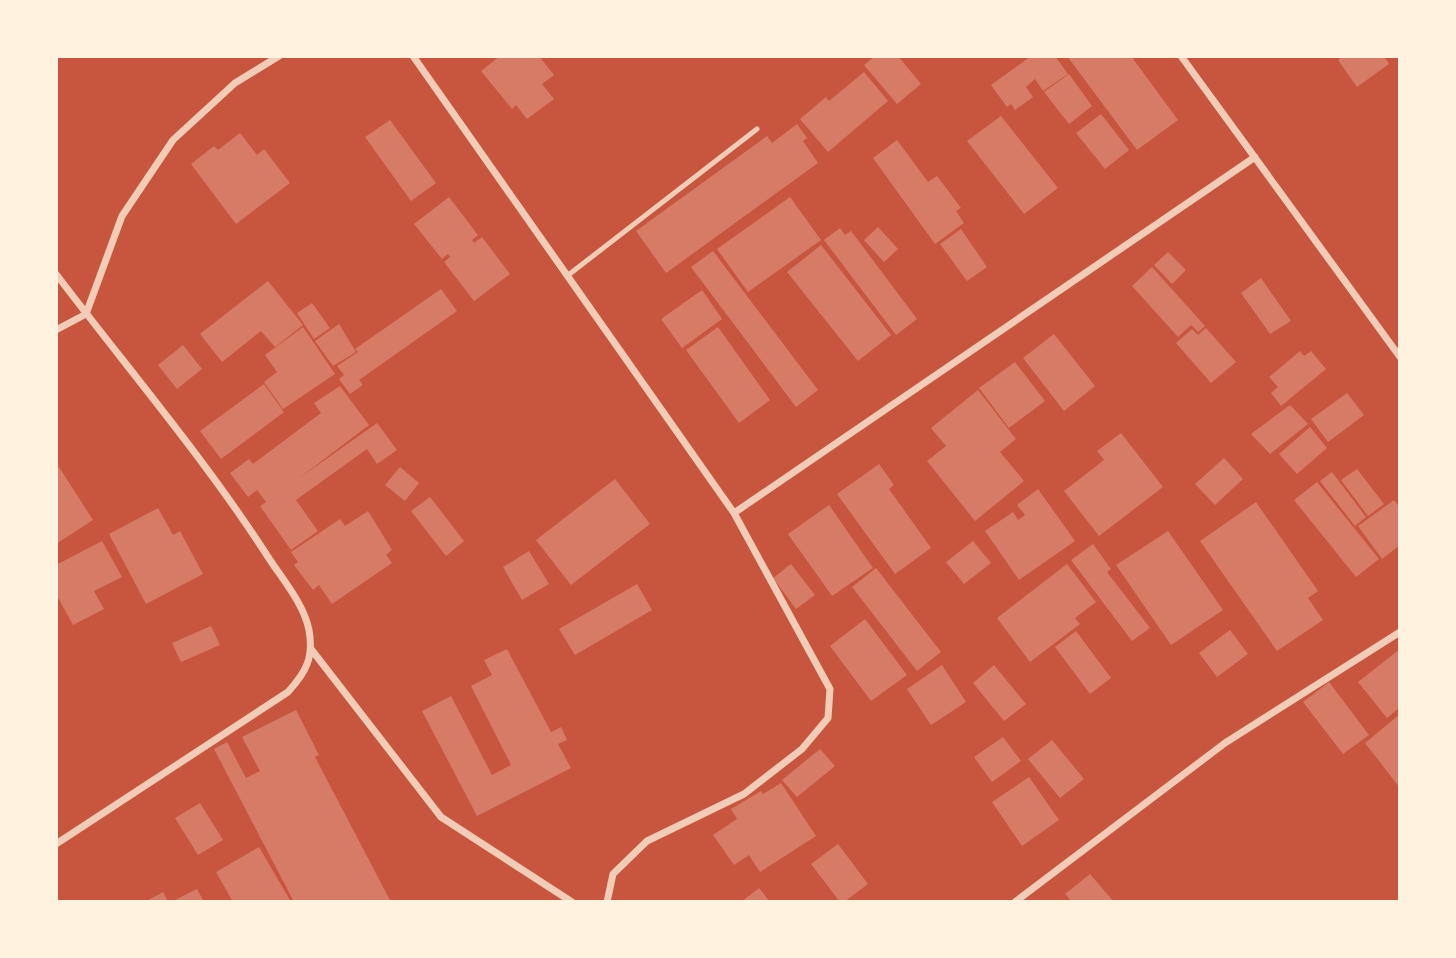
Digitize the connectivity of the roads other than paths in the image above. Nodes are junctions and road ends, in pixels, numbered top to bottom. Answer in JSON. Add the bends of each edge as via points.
{"nodes":[{"id":1,"x":279,"y":56,"type":"edge"},
{"id":2,"x":413,"y":56,"type":"edge"},
{"id":3,"x":1181,"y":56,"type":"edge"},
{"id":4,"x":757,"y":129,"type":"dead end"},
{"id":5,"x":1255,"y":157,"type":"junction"},
{"id":6,"x":56,"y":274,"type":"edge"},
{"id":7,"x":567,"y":276,"type":"junction"},
{"id":8,"x":86,"y":314,"type":"junction"},
{"id":9,"x":56,"y":330,"type":"edge"},
{"id":10,"x":1400,"y":357,"type":"edge"},
{"id":11,"x":734,"y":513,"type":"junction"},
{"id":12,"x":1400,"y":632,"type":"edge"},
{"id":13,"x":311,"y":649,"type":"junction"},
{"id":14,"x":56,"y":844,"type":"edge"},
{"id":15,"x":572,"y":902,"type":"edge"},
{"id":16,"x":607,"y":902,"type":"edge"},
{"id":17,"x":1015,"y":902,"type":"edge"}],
"edges":[{"from":1,"to":8,"type":"street","via":[[235,83],[173,140],[122,216]]},
{"from":2,"to":7,"type":"street"},
{"from":3,"to":5,"type":"street"},
{"from":4,"to":7,"type":"lane"},
{"from":5,"to":10,"type":"street"},
{"from":5,"to":11,"type":"street"},
{"from":6,"to":8,"type":"street"},
{"from":7,"to":11,"type":"street"},
{"from":8,"to":9,"type":"street"},
{"from":8,"to":13,"type":"street","via":[[244,519],[298,603],[309,628]]},
{"from":11,"to":16,"type":"street","via":[[830,689],[828,718],[802,748],[744,794],[647,841],[613,874]]},
{"from":12,"to":17,"type":"street","via":[[1225,743]]},
{"from":13,"to":14,"type":"street","via":[[306,672],[288,692]]},
{"from":13,"to":15,"type":"street","via":[[441,817]]}]}
